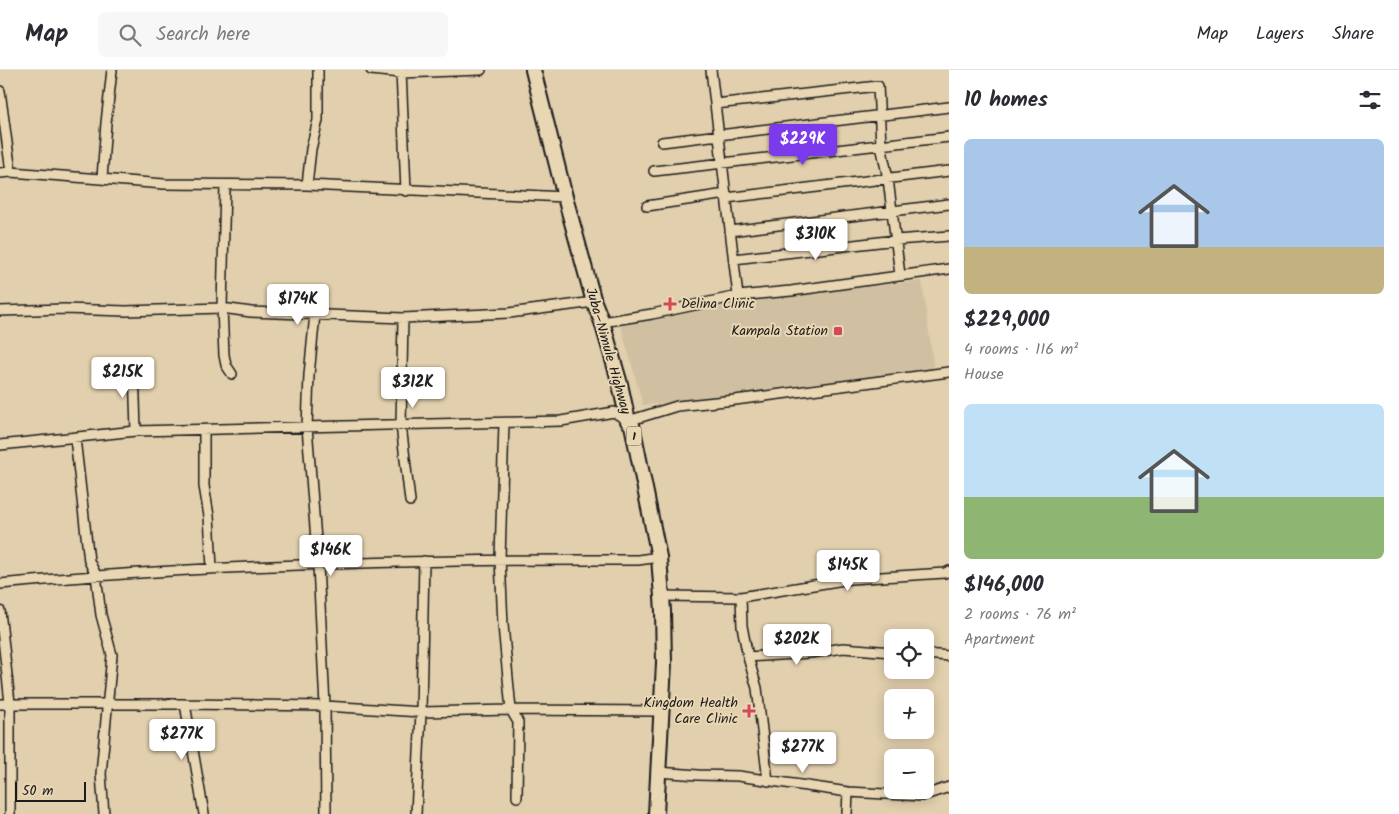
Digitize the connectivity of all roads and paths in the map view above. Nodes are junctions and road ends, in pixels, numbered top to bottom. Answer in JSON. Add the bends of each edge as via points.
{"nodes":[{"id":1,"x":112,"y":70,"type":"edge"},
{"id":2,"x":318,"y":70,"type":"edge"},
{"id":3,"x":371,"y":70,"type":"edge"},
{"id":4,"x":481,"y":70,"type":"edge"},
{"id":5,"x":533,"y":70,"type":"edge"},
{"id":6,"x":711,"y":70,"type":"edge"},
{"id":7,"x":401,"y":72,"type":"edge"},
{"id":8,"x":0,"y":91,"type":"edge"},
{"id":9,"x":715,"y":104,"type":"junction"},
{"id":10,"x":949,"y":107,"type":"edge"},
{"id":11,"x":878,"y":116,"type":"junction"},
{"id":12,"x":719,"y":135,"type":"junction"},
{"id":13,"x":949,"y":137,"type":"edge"},
{"id":14,"x":662,"y":142,"type":"dead end"},
{"id":15,"x":881,"y":145,"type":"junction"},
{"id":16,"x":722,"y":164,"type":"junction"},
{"id":17,"x":654,"y":171,"type":"dead end"},
{"id":18,"x":949,"y":171,"type":"edge"},
{"id":19,"x":11,"y":172,"type":"junction"},
{"id":20,"x":0,"y":173,"type":"edge"},
{"id":21,"x":102,"y":178,"type":"junction"},
{"id":22,"x":888,"y":179,"type":"junction"},
{"id":23,"x":307,"y":185,"type":"junction"},
{"id":24,"x":225,"y":186,"type":"junction"},
{"id":25,"x":406,"y":191,"type":"junction"},
{"id":26,"x":726,"y":196,"type":"junction"},
{"id":27,"x":565,"y":197,"type":"junction"},
{"id":28,"x":949,"y":204,"type":"edge"},
{"id":29,"x":647,"y":206,"type":"dead end"},
{"id":30,"x":892,"y":212,"type":"junction"},
{"id":31,"x":730,"y":231,"type":"junction"},
{"id":32,"x":949,"y":236,"type":"edge"},
{"id":33,"x":896,"y":240,"type":"junction"},
{"id":34,"x":734,"y":259,"type":"junction"},
{"id":35,"x":949,"y":269,"type":"edge"},
{"id":36,"x":900,"y":275,"type":"junction"},
{"id":37,"x":738,"y":296,"type":"junction"},
{"id":38,"x":594,"y":302,"type":"junction"},
{"id":39,"x":222,"y":308,"type":"junction"},
{"id":40,"x":0,"y":311,"type":"edge"},
{"id":41,"x":315,"y":314,"type":"junction"},
{"id":42,"x":403,"y":318,"type":"junction"},
{"id":43,"x":602,"y":322,"type":"junction"},
{"id":44,"x":134,"y":366,"type":"dead end"},
{"id":45,"x":949,"y":372,"type":"edge"},
{"id":46,"x":232,"y":374,"type":"dead end"},
{"id":47,"x":628,"y":421,"type":"junction"},
{"id":48,"x":504,"y":423,"type":"junction"},
{"id":49,"x":401,"y":425,"type":"junction"},
{"id":50,"x":307,"y":427,"type":"junction"},
{"id":51,"x":204,"y":430,"type":"junction"},
{"id":52,"x":136,"y":431,"type":"junction"},
{"id":53,"x":74,"y":438,"type":"junction"},
{"id":54,"x":0,"y":446,"type":"edge"},
{"id":55,"x":410,"y":501,"type":"dead end"},
{"id":56,"x":659,"y":556,"type":"junction"},
{"id":57,"x":500,"y":559,"type":"junction"},
{"id":58,"x":424,"y":561,"type":"junction"},
{"id":59,"x":318,"y":565,"type":"junction"},
{"id":60,"x":212,"y":568,"type":"junction"},
{"id":61,"x":949,"y":571,"type":"edge"},
{"id":62,"x":96,"y":575,"type":"junction"},
{"id":63,"x":0,"y":584,"type":"edge"},
{"id":64,"x":662,"y":596,"type":"junction"},
{"id":65,"x":741,"y":597,"type":"junction"},
{"id":66,"x":0,"y":611,"type":"edge"},
{"id":67,"x":884,"y":651,"type":"edge"},
{"id":68,"x":934,"y":655,"type":"edge"},
{"id":69,"x":949,"y":656,"type":"edge"},
{"id":70,"x":748,"y":657,"type":"junction"},
{"id":71,"x":10,"y":703,"type":"junction"},
{"id":72,"x":0,"y":704,"type":"edge"},
{"id":73,"x":106,"y":704,"type":"junction"},
{"id":74,"x":185,"y":704,"type":"junction"},
{"id":75,"x":325,"y":706,"type":"junction"},
{"id":76,"x":512,"y":710,"type":"junction"},
{"id":77,"x":661,"y":711,"type":"junction"},
{"id":78,"x":421,"y":712,"type":"junction"},
{"id":79,"x":658,"y":772,"type":"junction"},
{"id":80,"x":768,"y":780,"type":"junction"},
{"id":81,"x":949,"y":787,"type":"edge"},
{"id":82,"x":848,"y":792,"type":"junction"},
{"id":83,"x":517,"y":797,"type":"dead end"},
{"id":84,"x":10,"y":814,"type":"edge"},
{"id":85,"x":104,"y":814,"type":"edge"},
{"id":86,"x":204,"y":814,"type":"edge"},
{"id":87,"x":326,"y":814,"type":"edge"},
{"id":88,"x":416,"y":814,"type":"edge"},
{"id":89,"x":656,"y":814,"type":"edge"},
{"id":90,"x":847,"y":814,"type":"edge"}],
"edges":[{"from":1,"to":21,"type":"street"},
{"from":2,"to":23,"type":"street","via":[[318,120]]},
{"from":3,"to":7,"type":"street"},
{"from":4,"to":7,"type":"street"},
{"from":5,"to":27,"type":"main road","name":"Juba–Nimule Highway","number":"1"},
{"from":6,"to":9,"type":"street"},
{"from":7,"to":25,"type":"street"},
{"from":8,"to":19,"type":"street"},
{"from":9,"to":11,"type":"street","via":[[878,86]]},
{"from":9,"to":12,"type":"street"},
{"from":10,"to":11,"type":"street"},
{"from":11,"to":12,"type":"street"},
{"from":11,"to":15,"type":"street"},
{"from":12,"to":14,"type":"street"},
{"from":12,"to":16,"type":"street"},
{"from":13,"to":15,"type":"street"},
{"from":15,"to":16,"type":"street"},
{"from":15,"to":22,"type":"street"},
{"from":16,"to":17,"type":"street"},
{"from":16,"to":26,"type":"street"},
{"from":18,"to":22,"type":"street"},
{"from":19,"to":20,"type":"street"},
{"from":19,"to":21,"type":"street"},
{"from":21,"to":24,"type":"street"},
{"from":22,"to":26,"type":"street"},
{"from":22,"to":30,"type":"street"},
{"from":23,"to":24,"type":"street"},
{"from":23,"to":25,"type":"street"},
{"from":24,"to":39,"type":"street"},
{"from":25,"to":27,"type":"street"},
{"from":26,"to":29,"type":"street"},
{"from":26,"to":31,"type":"street"},
{"from":27,"to":38,"type":"main road","name":"Juba–Nimule Highway","number":"1"},
{"from":28,"to":30,"type":"street"},
{"from":30,"to":31,"type":"street"},
{"from":30,"to":33,"type":"street"},
{"from":31,"to":34,"type":"street"},
{"from":32,"to":33,"type":"street"},
{"from":33,"to":34,"type":"street"},
{"from":33,"to":36,"type":"street"},
{"from":34,"to":37,"type":"street"},
{"from":35,"to":36,"type":"street"},
{"from":36,"to":37,"type":"street"},
{"from":37,"to":43,"type":"street"},
{"from":38,"to":42,"type":"street","via":[[509,313]]},
{"from":38,"to":43,"type":"main road","name":"Juba–Nimule Highway","number":"1"},
{"from":39,"to":40,"type":"street"},
{"from":39,"to":41,"type":"street"},
{"from":39,"to":46,"type":"street","via":[[224,356]]},
{"from":41,"to":42,"type":"street"},
{"from":41,"to":50,"type":"street"},
{"from":42,"to":49,"type":"street"},
{"from":43,"to":47,"type":"main road","name":"Juba–Nimule Highway","number":"1"},
{"from":44,"to":52,"type":"street"},
{"from":45,"to":47,"type":"street","via":[[677,406]]},
{"from":47,"to":48,"type":"street","via":[[614,412],[561,421]]},
{"from":47,"to":56,"type":"main road","name":"Juba–Nimule Highway","number":"1","via":[[632,425]]},
{"from":48,"to":49,"type":"street"},
{"from":48,"to":57,"type":"street"},
{"from":49,"to":50,"type":"street"},
{"from":49,"to":55,"type":"street"},
{"from":50,"to":51,"type":"street"},
{"from":50,"to":59,"type":"street"},
{"from":51,"to":52,"type":"street"},
{"from":51,"to":60,"type":"street","via":[[204,486]]},
{"from":52,"to":53,"type":"street"},
{"from":53,"to":54,"type":"street"},
{"from":53,"to":62,"type":"street","via":[[87,552]]},
{"from":56,"to":57,"type":"street","via":[[638,560]]},
{"from":56,"to":64,"type":"main road","name":"Juba–Nimule Highway","number":"1"},
{"from":57,"to":58,"type":"street"},
{"from":57,"to":76,"type":"street"},
{"from":58,"to":59,"type":"street"},
{"from":58,"to":78,"type":"street"},
{"from":59,"to":60,"type":"street"},
{"from":59,"to":75,"type":"street"},
{"from":60,"to":62,"type":"street"},
{"from":61,"to":65,"type":"street","via":[[850,580]]},
{"from":62,"to":63,"type":"street"},
{"from":62,"to":73,"type":"street","via":[[112,655]]},
{"from":64,"to":65,"type":"street"},
{"from":64,"to":77,"type":"main road","name":"Juba–Nimule Highway","number":"1","via":[[664,663]]},
{"from":65,"to":70,"type":"street"},
{"from":66,"to":71,"type":"street"},
{"from":67,"to":70,"type":"street","via":[[843,648]]},
{"from":68,"to":69,"type":"street"},
{"from":70,"to":80,"type":"street","via":[[757,688]]},
{"from":71,"to":72,"type":"street"},
{"from":71,"to":73,"type":"street"},
{"from":71,"to":84,"type":"street"},
{"from":73,"to":74,"type":"street"},
{"from":73,"to":85,"type":"street","via":[[101,774]]},
{"from":74,"to":75,"type":"street"},
{"from":74,"to":86,"type":"street"},
{"from":75,"to":78,"type":"street"},
{"from":75,"to":87,"type":"street"},
{"from":76,"to":77,"type":"street"},
{"from":76,"to":78,"type":"street"},
{"from":76,"to":83,"type":"street","via":[[518,722]]},
{"from":77,"to":79,"type":"main road","name":"Juba–Nimule Highway","number":"1"},
{"from":78,"to":88,"type":"street"},
{"from":79,"to":80,"type":"street"},
{"from":79,"to":89,"type":"main road","name":"Juba–Nimule Highway","number":"1"},
{"from":80,"to":82,"type":"street"},
{"from":81,"to":82,"type":"street","via":[[922,796]]},
{"from":82,"to":90,"type":"street"}]}
